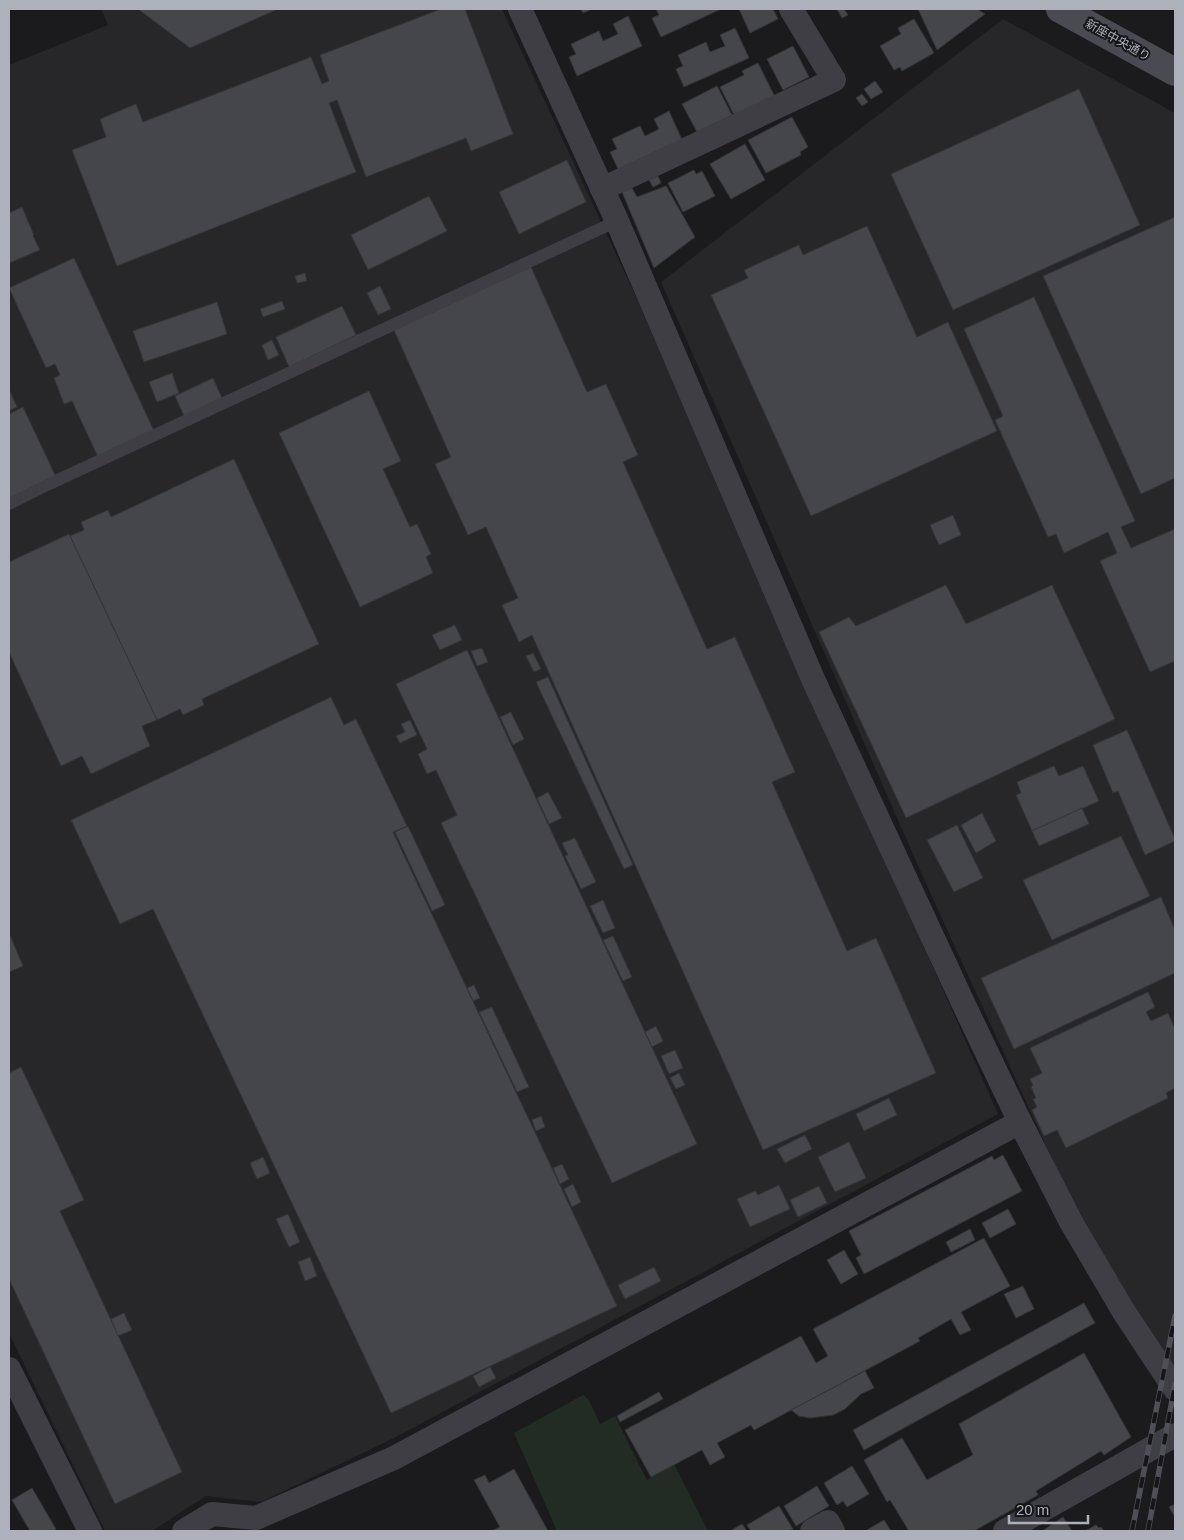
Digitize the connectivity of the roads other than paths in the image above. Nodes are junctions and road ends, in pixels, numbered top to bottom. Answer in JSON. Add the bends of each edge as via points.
{"nodes":[{"id":1,"x":520,"y":9,"type":"edge"},
{"id":2,"x":791,"y":9,"type":"edge"},
{"id":3,"x":1060,"y":9,"type":"edge"},
{"id":4,"x":1175,"y":72,"type":"edge"},
{"id":5,"x":602,"y":189,"type":"junction"},
{"id":6,"x":617,"y":221,"type":"junction"},
{"id":7,"x":9,"y":504,"type":"edge"},
{"id":8,"x":1020,"y":1122,"type":"junction"},
{"id":9,"x":9,"y":1369,"type":"edge"},
{"id":10,"x":1175,"y":1390,"type":"edge"},
{"id":11,"x":1175,"y":1435,"type":"edge"},
{"id":12,"x":90,"y":1531,"type":"edge"},
{"id":13,"x":184,"y":1531,"type":"edge"},
{"id":14,"x":812,"y":1531,"type":"edge"},
{"id":15,"x":833,"y":1531,"type":"edge"},
{"id":16,"x":1005,"y":1531,"type":"edge"}],
"edges":[{"from":1,"to":5,"type":"street"},
{"from":2,"to":5,"type":"street","via":[[834,80]]},
{"from":3,"to":4,"type":"street","name":"新座中央通り"},
{"from":5,"to":6,"type":"street"},
{"from":6,"to":7,"type":"lane"},
{"from":6,"to":8,"type":"street","via":[[813,679]]},
{"from":8,"to":10,"type":"street","via":[[1076,1230]]},
{"from":8,"to":13,"type":"street","via":[[394,1458],[256,1518],[212,1514]]},
{"from":9,"to":12,"type":"street"},
{"from":11,"to":16,"type":"street"},
{"from":14,"to":15,"type":"street","via":[[828,1522]]}]}
